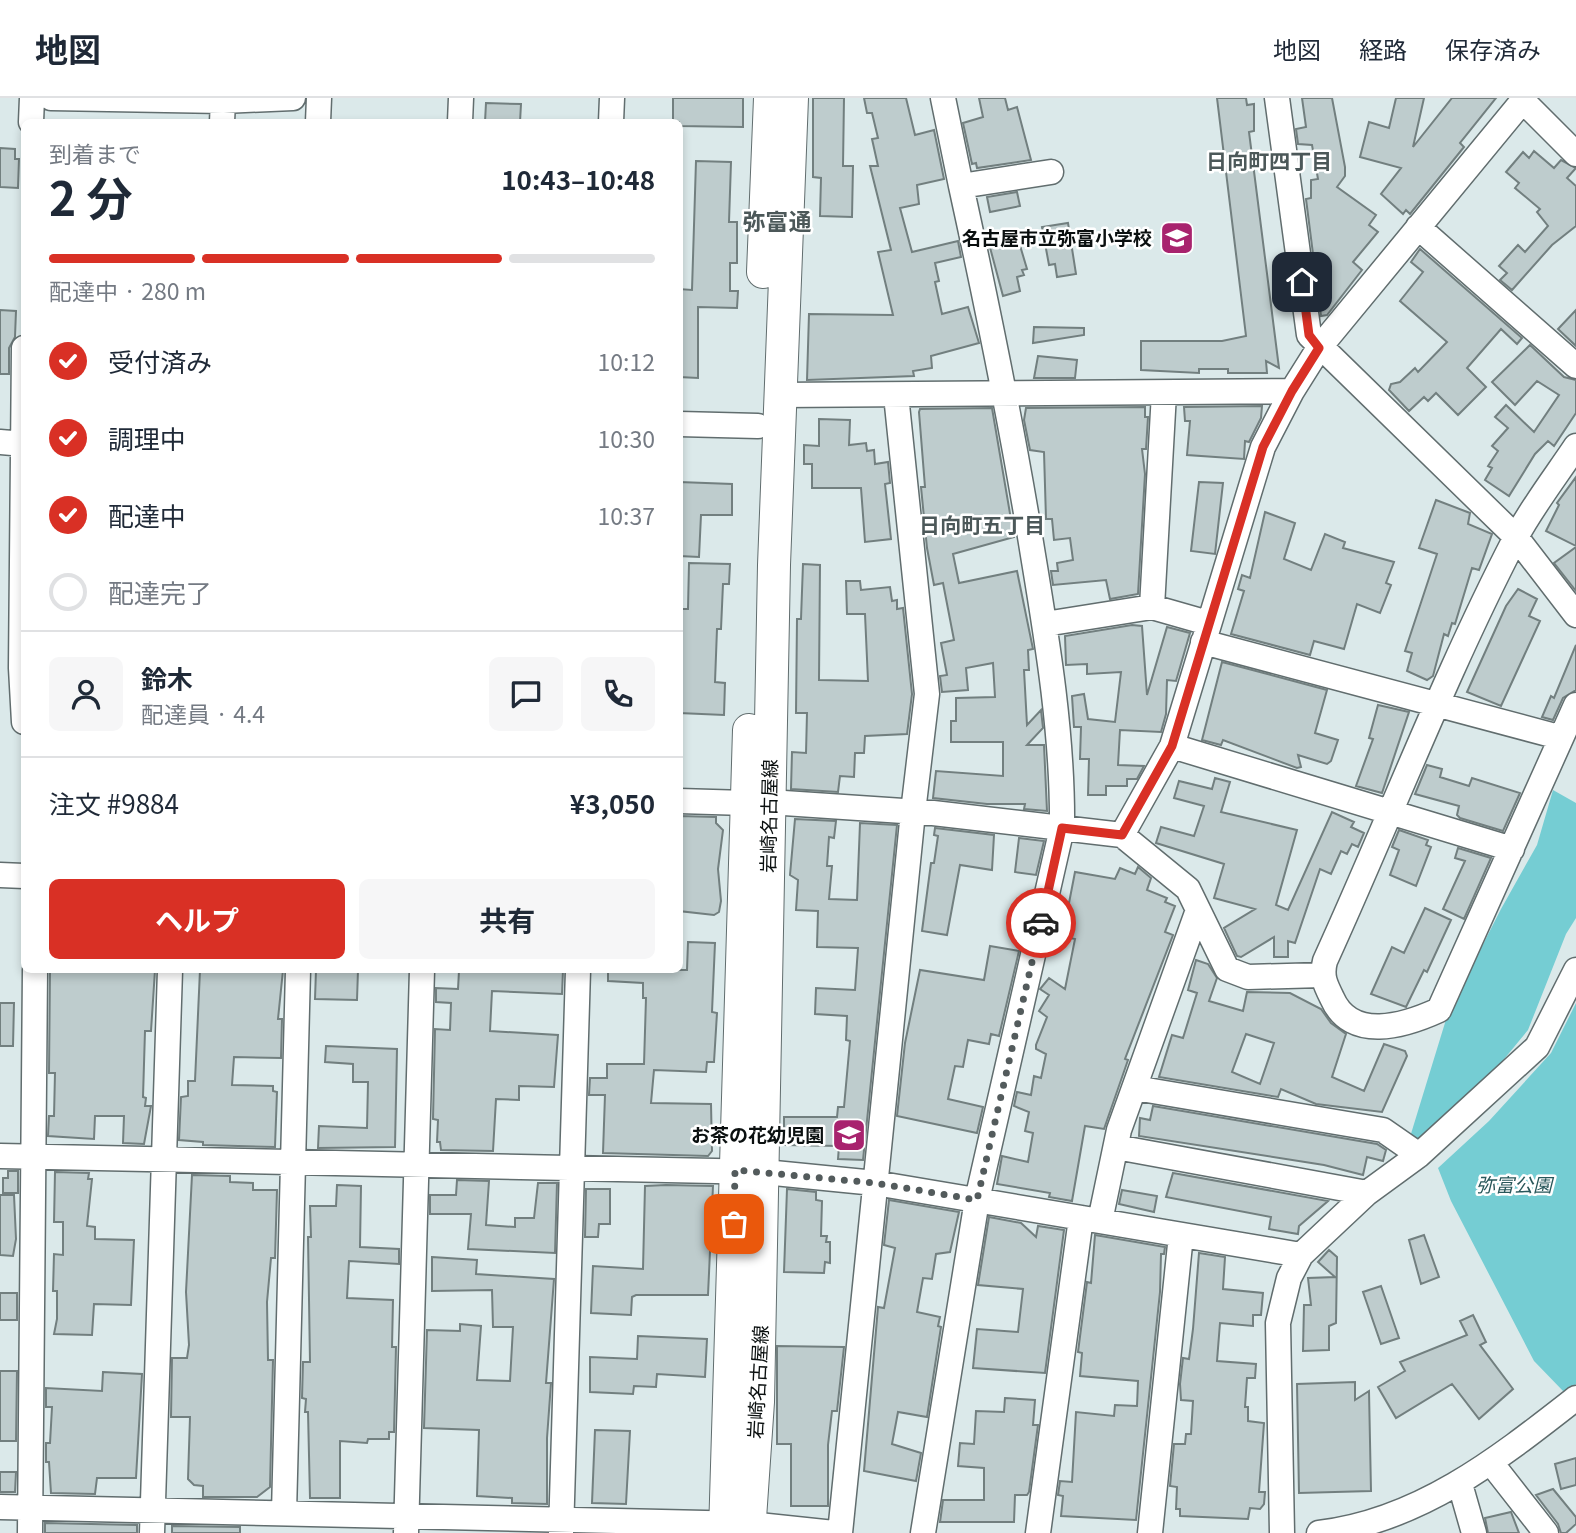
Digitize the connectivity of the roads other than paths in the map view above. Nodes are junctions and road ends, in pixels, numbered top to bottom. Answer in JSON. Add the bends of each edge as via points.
{"nodes":[{"id":1,"x":32,"y":98,"type":"edge"},
{"id":2,"x":51,"y":98,"type":"edge"},
{"id":3,"x":293,"y":98,"type":"edge"},
{"id":4,"x":319,"y":98,"type":"edge"},
{"id":5,"x":461,"y":98,"type":"edge"},
{"id":6,"x":612,"y":98,"type":"edge"},
{"id":7,"x":770,"y":98,"type":"edge"},
{"id":8,"x":792,"y":98,"type":"edge"},
{"id":9,"x":943,"y":98,"type":"edge"},
{"id":10,"x":1277,"y":98,"type":"edge"},
{"id":11,"x":1523,"y":99,"type":"edge"},
{"id":12,"x":223,"y":112,"type":"edge"},
{"id":13,"x":31,"y":119,"type":"edge"},
{"id":14,"x":318,"y":119,"type":"edge"},
{"id":15,"x":460,"y":119,"type":"edge"},
{"id":16,"x":611,"y":119,"type":"edge"},
{"id":17,"x":1576,"y":154,"type":"edge"},
{"id":18,"x":1051,"y":172,"type":"dead end"},
{"id":19,"x":961,"y":186,"type":"junction"},
{"id":20,"x":1418,"y":227,"type":"junction"},
{"id":21,"x":1319,"y":348,"type":"junction"},
{"id":22,"x":1576,"y":366,"type":"edge"},
{"id":23,"x":21,"y":380,"type":"edge"},
{"id":24,"x":1292,"y":391,"type":"junction"},
{"id":25,"x":1164,"y":393,"type":"junction"},
{"id":26,"x":779,"y":395,"type":"junction"},
{"id":27,"x":896,"y":395,"type":"junction"},
{"id":28,"x":1006,"y":395,"type":"junction"},
{"id":29,"x":683,"y":424,"type":"edge"},
{"id":30,"x":758,"y":426,"type":"junction"},
{"id":31,"x":15,"y":443,"type":"edge"},
{"id":32,"x":1576,"y":446,"type":"edge"},
{"id":33,"x":1516,"y":537,"type":"junction"},
{"id":34,"x":1152,"y":607,"type":"junction"},
{"id":35,"x":1576,"y":615,"type":"edge"},
{"id":36,"x":1045,"y":624,"type":"junction"},
{"id":37,"x":1205,"y":632,"type":"junction"},
{"id":38,"x":21,"y":668,"type":"edge"},
{"id":39,"x":1436,"y":704,"type":"junction"},
{"id":40,"x":1576,"y":705,"type":"edge"},
{"id":41,"x":1559,"y":737,"type":"junction"},
{"id":42,"x":1172,"y":746,"type":"junction"},
{"id":43,"x":683,"y":801,"type":"edge"},
{"id":44,"x":757,"y":802,"type":"junction"},
{"id":45,"x":913,"y":812,"type":"junction"},
{"id":46,"x":1392,"y":813,"type":"junction"},
{"id":47,"x":1062,"y":828,"type":"junction"},
{"id":48,"x":1122,"y":835,"type":"junction"},
{"id":49,"x":1512,"y":849,"type":"junction"},
{"id":50,"x":0,"y":875,"type":"edge"},
{"id":51,"x":21,"y":876,"type":"edge"},
{"id":52,"x":1198,"y":910,"type":"junction"},
{"id":53,"x":1576,"y":970,"type":"edge"},
{"id":54,"x":34,"y":973,"type":"edge"},
{"id":55,"x":170,"y":973,"type":"edge"},
{"id":56,"x":298,"y":973,"type":"edge"},
{"id":57,"x":422,"y":973,"type":"edge"},
{"id":58,"x":579,"y":973,"type":"edge"},
{"id":59,"x":1322,"y":975,"type":"junction"},
{"id":60,"x":1135,"y":1088,"type":"junction"},
{"id":61,"x":1116,"y":1147,"type":"junction"},
{"id":62,"x":1419,"y":1155,"type":"junction"},
{"id":63,"x":0,"y":1156,"type":"edge"},
{"id":64,"x":35,"y":1157,"type":"junction"},
{"id":65,"x":165,"y":1159,"type":"junction"},
{"id":66,"x":293,"y":1161,"type":"junction"},
{"id":67,"x":415,"y":1164,"type":"junction"},
{"id":68,"x":573,"y":1167,"type":"junction"},
{"id":69,"x":749,"y":1171,"type":"junction"},
{"id":70,"x":875,"y":1183,"type":"junction"},
{"id":71,"x":1367,"y":1193,"type":"junction"},
{"id":72,"x":977,"y":1200,"type":"junction"},
{"id":73,"x":1090,"y":1219,"type":"junction"},
{"id":74,"x":1181,"y":1235,"type":"junction"},
{"id":75,"x":1301,"y":1255,"type":"junction"},
{"id":76,"x":1576,"y":1398,"type":"edge"},
{"id":77,"x":1492,"y":1464,"type":"junction"},
{"id":78,"x":1460,"y":1484,"type":"junction"},
{"id":79,"x":0,"y":1507,"type":"edge"},
{"id":80,"x":31,"y":1507,"type":"junction"},
{"id":81,"x":284,"y":1513,"type":"junction"},
{"id":82,"x":153,"y":1522,"type":"edge"},
{"id":83,"x":248,"y":1523,"type":"edge"},
{"id":84,"x":322,"y":1523,"type":"edge"},
{"id":85,"x":406,"y":1524,"type":"edge"},
{"id":86,"x":1394,"y":1525,"type":"edge"},
{"id":87,"x":562,"y":1526,"type":"edge"},
{"id":88,"x":737,"y":1528,"type":"edge"},
{"id":89,"x":30,"y":1533,"type":"edge"},
{"id":90,"x":834,"y":1533,"type":"edge"},
{"id":91,"x":840,"y":1533,"type":"edge"},
{"id":92,"x":923,"y":1533,"type":"edge"},
{"id":93,"x":1038,"y":1533,"type":"edge"},
{"id":94,"x":1150,"y":1533,"type":"edge"},
{"id":95,"x":1282,"y":1533,"type":"edge"},
{"id":96,"x":1319,"y":1533,"type":"edge"},
{"id":97,"x":1474,"y":1533,"type":"edge"},
{"id":98,"x":1546,"y":1533,"type":"edge"}],
"edges":[{"from":1,"to":13,"type":"street"},
{"from":2,"to":12,"type":"street"},
{"from":3,"to":12,"type":"street"},
{"from":4,"to":14,"type":"street"},
{"from":5,"to":15,"type":"street"},
{"from":6,"to":16,"type":"street"},
{"from":7,"to":30,"type":"main road","name":"岩崎名古屋線"},
{"from":8,"to":26,"type":"main road","name":"岩崎名古屋線"},
{"from":9,"to":19,"type":"street"},
{"from":10,"to":21,"type":"street","via":[[1309,335]]},
{"from":11,"to":17,"type":"street"},
{"from":11,"to":20,"type":"street"},
{"from":18,"to":19,"type":"street"},
{"from":19,"to":28,"type":"street"},
{"from":20,"to":21,"type":"street"},
{"from":20,"to":22,"type":"street"},
{"from":21,"to":24,"type":"street"},
{"from":21,"to":33,"type":"street"},
{"from":23,"to":31,"type":"street"},
{"from":24,"to":25,"type":"street"},
{"from":24,"to":37,"type":"street","via":[[1263,447]]},
{"from":25,"to":28,"type":"street"},
{"from":25,"to":34,"type":"street"},
{"from":26,"to":27,"type":"street"},
{"from":26,"to":44,"type":"main road","name":"岩崎名古屋線"},
{"from":27,"to":28,"type":"street"},
{"from":27,"to":45,"type":"street","via":[[927,694]]},
{"from":28,"to":36,"type":"street"},
{"from":29,"to":30,"type":"street"},
{"from":30,"to":44,"type":"main road","name":"岩崎名古屋線"},
{"from":31,"to":38,"type":"street"},
{"from":32,"to":33,"type":"street"},
{"from":33,"to":35,"type":"street"},
{"from":33,"to":39,"type":"street"},
{"from":34,"to":36,"type":"street"},
{"from":34,"to":37,"type":"street"},
{"from":36,"to":47,"type":"street","via":[[1062,777]]},
{"from":37,"to":39,"type":"street"},
{"from":37,"to":42,"type":"street"},
{"from":39,"to":41,"type":"street"},
{"from":39,"to":46,"type":"street"},
{"from":40,"to":41,"type":"street"},
{"from":41,"to":49,"type":"street"},
{"from":42,"to":46,"type":"street"},
{"from":42,"to":48,"type":"street"},
{"from":43,"to":44,"type":"street"},
{"from":44,"to":45,"type":"street"},
{"from":44,"to":69,"type":"main road","name":"岩崎名古屋線"},
{"from":45,"to":47,"type":"street"},
{"from":45,"to":70,"type":"street"},
{"from":46,"to":49,"type":"street"},
{"from":46,"to":59,"type":"street"},
{"from":47,"to":48,"type":"street"},
{"from":47,"to":72,"type":"street"},
{"from":48,"to":52,"type":"street","via":[[1188,889]]},
{"from":49,"to":59,"type":"street","via":[[1439,1010],[1376,1028],[1358,1026],[1337,1010]]},
{"from":50,"to":51,"type":"street"},
{"from":52,"to":59,"type":"street","via":[[1227,969],[1248,977]]},
{"from":52,"to":60,"type":"street"},
{"from":53,"to":62,"type":"street","via":[[1537,1047]]},
{"from":54,"to":64,"type":"street"},
{"from":55,"to":65,"type":"street"},
{"from":56,"to":66,"type":"street"},
{"from":57,"to":67,"type":"street"},
{"from":58,"to":68,"type":"street"},
{"from":60,"to":61,"type":"street"},
{"from":60,"to":62,"type":"street","via":[[1383,1130]]},
{"from":61,"to":71,"type":"street"},
{"from":61,"to":73,"type":"street"},
{"from":62,"to":71,"type":"street"},
{"from":63,"to":64,"type":"street"},
{"from":64,"to":65,"type":"street"},
{"from":64,"to":80,"type":"street"},
{"from":65,"to":66,"type":"street"},
{"from":65,"to":82,"type":"street"},
{"from":66,"to":67,"type":"street"},
{"from":66,"to":81,"type":"street"},
{"from":67,"to":68,"type":"street"},
{"from":67,"to":85,"type":"street"},
{"from":68,"to":69,"type":"street"},
{"from":68,"to":87,"type":"street"},
{"from":69,"to":70,"type":"street"},
{"from":69,"to":88,"type":"main road","name":"岩崎名古屋線","via":[[758,1402]]},
{"from":70,"to":72,"type":"street"},
{"from":70,"to":91,"type":"street"},
{"from":71,"to":75,"type":"street"},
{"from":72,"to":73,"type":"street"},
{"from":72,"to":92,"type":"street"},
{"from":73,"to":74,"type":"street"},
{"from":73,"to":93,"type":"street"},
{"from":74,"to":75,"type":"street"},
{"from":74,"to":94,"type":"street"},
{"from":75,"to":95,"type":"street","via":[[1289,1278],[1278,1323]]},
{"from":76,"to":77,"type":"street"},
{"from":77,"to":78,"type":"street"},
{"from":77,"to":98,"type":"street"},
{"from":78,"to":86,"type":"street"},
{"from":78,"to":97,"type":"street"},
{"from":79,"to":80,"type":"street"},
{"from":80,"to":82,"type":"street"},
{"from":80,"to":89,"type":"street"},
{"from":81,"to":83,"type":"street"},
{"from":81,"to":84,"type":"street"},
{"from":82,"to":83,"type":"street"},
{"from":84,"to":85,"type":"street"},
{"from":85,"to":87,"type":"street"},
{"from":86,"to":96,"type":"street"},
{"from":87,"to":88,"type":"street"},
{"from":88,"to":90,"type":"street"}]}
